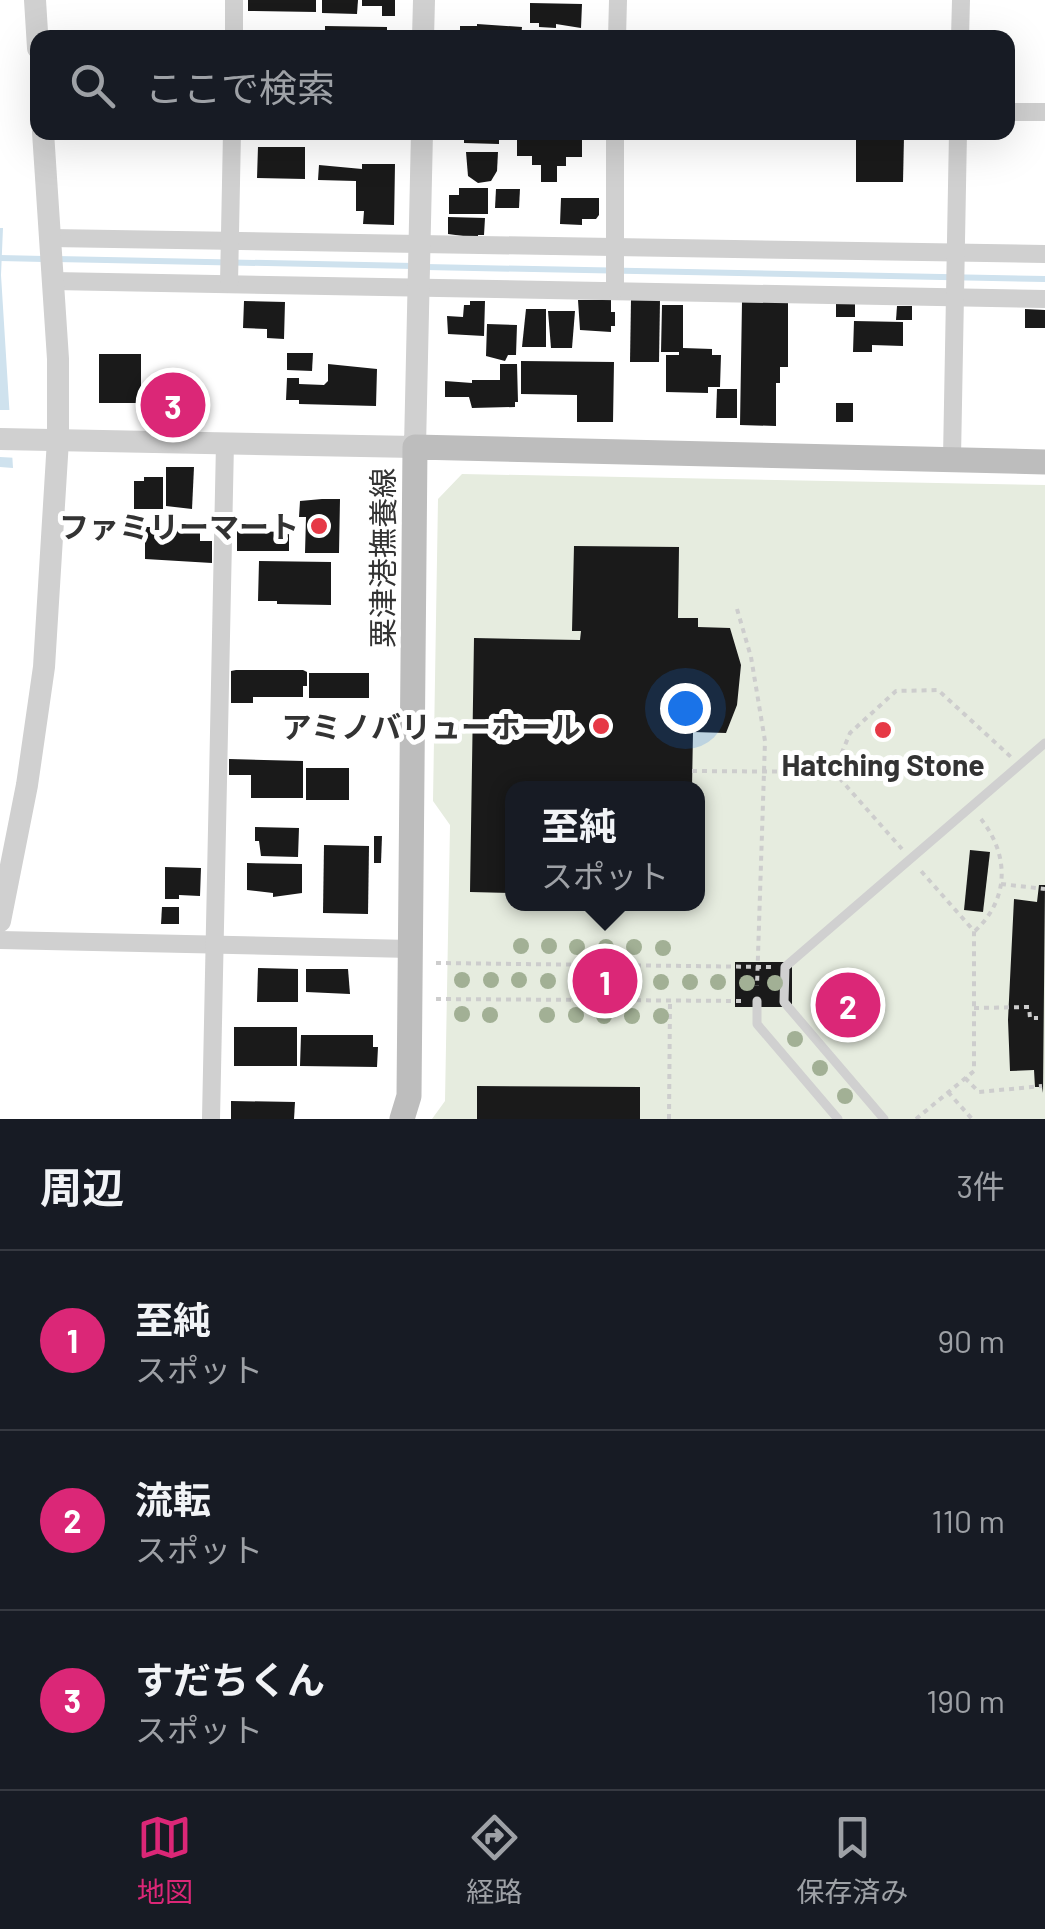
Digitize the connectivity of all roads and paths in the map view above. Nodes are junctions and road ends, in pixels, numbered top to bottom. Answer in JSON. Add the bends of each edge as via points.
{"nodes":[{"id":1,"x":35,"y":0,"type":"edge"},
{"id":2,"x":234,"y":0,"type":"edge"},
{"id":3,"x":424,"y":0,"type":"edge"},
{"id":4,"x":618,"y":0,"type":"edge"},
{"id":5,"x":961,"y":0,"type":"edge"},
{"id":6,"x":37,"y":30,"type":"edge"},
{"id":7,"x":234,"y":30,"type":"edge"},
{"id":8,"x":424,"y":30,"type":"edge"},
{"id":9,"x":618,"y":30,"type":"edge"},
{"id":10,"x":960,"y":30,"type":"edge"},
{"id":11,"x":1015,"y":112,"type":"edge"},
{"id":12,"x":1045,"y":112,"type":"edge"},
{"id":13,"x":44,"y":140,"type":"edge"},
{"id":14,"x":232,"y":140,"type":"edge"},
{"id":15,"x":422,"y":140,"type":"edge"},
{"id":16,"x":615,"y":140,"type":"edge"},
{"id":17,"x":958,"y":140,"type":"edge"},
{"id":18,"x":50,"y":241,"type":"junction"},
{"id":19,"x":230,"y":242,"type":"junction"},
{"id":20,"x":420,"y":246,"type":"junction"},
{"id":21,"x":614,"y":249,"type":"junction"},
{"id":22,"x":1045,"y":254,"type":"edge"},
{"id":23,"x":956,"y":256,"type":"junction"},
{"id":24,"x":52,"y":278,"type":"junction"},
{"id":25,"x":229,"y":281,"type":"junction"},
{"id":26,"x":419,"y":286,"type":"junction"},
{"id":27,"x":614,"y":287,"type":"junction"},
{"id":28,"x":956,"y":295,"type":"junction"},
{"id":29,"x":1045,"y":299,"type":"edge"},
{"id":30,"x":9,"y":439,"type":"edge"},
{"id":31,"x":58,"y":440,"type":"junction"},
{"id":32,"x":225,"y":443,"type":"junction"},
{"id":33,"x":415,"y":447,"type":"junction"},
{"id":34,"x":952,"y":458,"type":"junction"},
{"id":35,"x":1045,"y":462,"type":"edge"},
{"id":36,"x":738,"y":610,"type":"dead end"},
{"id":37,"x":1045,"y":743,"type":"edge"},
{"id":38,"x":1020,"y":766,"type":"junction"},
{"id":39,"x":692,"y":770,"type":"dead end"},
{"id":40,"x":764,"y":771,"type":"junction"},
{"id":41,"x":834,"y":772,"type":"junction"},
{"id":42,"x":971,"y":808,"type":"junction"},
{"id":43,"x":911,"y":859,"type":"junction"},
{"id":44,"x":1001,"y":884,"type":"junction"},
{"id":45,"x":1045,"y":889,"type":"edge"},
{"id":46,"x":0,"y":921,"type":"edge"},
{"id":47,"x":974,"y":931,"type":"junction"},
{"id":48,"x":0,"y":940,"type":"edge"},
{"id":49,"x":214,"y":945,"type":"junction"},
{"id":50,"x":411,"y":950,"type":"junction"},
{"id":51,"x":436,"y":963,"type":"dead end"},
{"id":52,"x":758,"y":967,"type":"junction"},
{"id":53,"x":784,"y":967,"type":"junction"},
{"id":54,"x":436,"y":999,"type":"dead end"},
{"id":55,"x":670,"y":1000,"type":"junction"},
{"id":56,"x":757,"y":1001,"type":"junction"},
{"id":57,"x":974,"y":1008,"type":"junction"},
{"id":58,"x":1038,"y":1018,"type":"dead end"},
{"id":59,"x":966,"y":1078,"type":"junction"},
{"id":60,"x":1042,"y":1086,"type":"dead end"},
{"id":61,"x":948,"y":1092,"type":"junction"},
{"id":62,"x":211,"y":1119,"type":"edge"},
{"id":63,"x":402,"y":1119,"type":"edge"},
{"id":64,"x":669,"y":1119,"type":"edge"},
{"id":65,"x":838,"y":1119,"type":"edge"},
{"id":66,"x":884,"y":1119,"type":"edge"},
{"id":67,"x":916,"y":1119,"type":"edge"},
{"id":68,"x":972,"y":1119,"type":"edge"}],
"edges":[{"from":1,"to":6,"type":"street"},
{"from":2,"to":7,"type":"street"},
{"from":3,"to":8,"type":"street"},
{"from":4,"to":9,"type":"street"},
{"from":5,"to":10,"type":"street"},
{"from":11,"to":12,"type":"street"},
{"from":13,"to":18,"type":"street"},
{"from":14,"to":19,"type":"street"},
{"from":15,"to":20,"type":"street"},
{"from":16,"to":21,"type":"street"},
{"from":17,"to":23,"type":"street"},
{"from":18,"to":19,"type":"street"},
{"from":18,"to":24,"type":"street"},
{"from":19,"to":20,"type":"street"},
{"from":19,"to":25,"type":"street"},
{"from":20,"to":21,"type":"street"},
{"from":20,"to":26,"type":"street"},
{"from":21,"to":23,"type":"street"},
{"from":21,"to":27,"type":"street"},
{"from":22,"to":23,"type":"street"},
{"from":23,"to":28,"type":"street"},
{"from":24,"to":25,"type":"street"},
{"from":24,"to":31,"type":"street"},
{"from":25,"to":26,"type":"street"},
{"from":26,"to":27,"type":"street"},
{"from":26,"to":33,"type":"street"},
{"from":27,"to":28,"type":"street"},
{"from":28,"to":29,"type":"street"},
{"from":28,"to":34,"type":"street"},
{"from":30,"to":31,"type":"street"},
{"from":31,"to":32,"type":"street"},
{"from":31,"to":46,"type":"street","via":[[44,667]]},
{"from":32,"to":33,"type":"street"},
{"from":32,"to":49,"type":"street"},
{"from":33,"to":34,"type":"main road","name":"粟津港撫養線"},
{"from":33,"to":50,"type":"main road","name":"粟津港撫養線"},
{"from":34,"to":35,"type":"main road","name":"粟津港撫養線"},
{"from":36,"to":40,"type":"path","via":[[765,741]]},
{"from":37,"to":38,"type":"lane"},
{"from":38,"to":41,"type":"path","via":[[938,690],[910,690],[896,691],[850,733]]},
{"from":38,"to":42,"type":"lane"},
{"from":39,"to":40,"type":"path"},
{"from":40,"to":41,"type":"path"},
{"from":40,"to":52,"type":"path"},
{"from":41,"to":43,"type":"path"},
{"from":42,"to":43,"type":"lane"},
{"from":42,"to":44,"type":"path","via":[[993,836]]},
{"from":43,"to":47,"type":"path"},
{"from":43,"to":53,"type":"lane"},
{"from":44,"to":45,"type":"path"},
{"from":44,"to":47,"type":"path","via":[[991,916]]},
{"from":47,"to":57,"type":"path"},
{"from":48,"to":49,"type":"street"},
{"from":49,"to":50,"type":"street"},
{"from":49,"to":62,"type":"street"},
{"from":50,"to":63,"type":"main road","name":"粟津港撫養線","via":[[409,1096]]},
{"from":51,"to":52,"type":"path"},
{"from":52,"to":53,"type":"path"},
{"from":52,"to":56,"type":"path"},
{"from":53,"to":66,"type":"lane","via":[[784,1002]]},
{"from":54,"to":55,"type":"path"},
{"from":55,"to":56,"type":"path"},
{"from":55,"to":64,"type":"path"},
{"from":56,"to":65,"type":"lane","via":[[756,1024]]},
{"from":57,"to":58,"type":"path","via":[[1030,1007],[1030,1018]]},
{"from":57,"to":59,"type":"path","via":[[974,1070]]},
{"from":59,"to":60,"type":"path","via":[[982,1092]]},
{"from":59,"to":61,"type":"path"},
{"from":61,"to":67,"type":"path"},
{"from":61,"to":68,"type":"path"}]}
